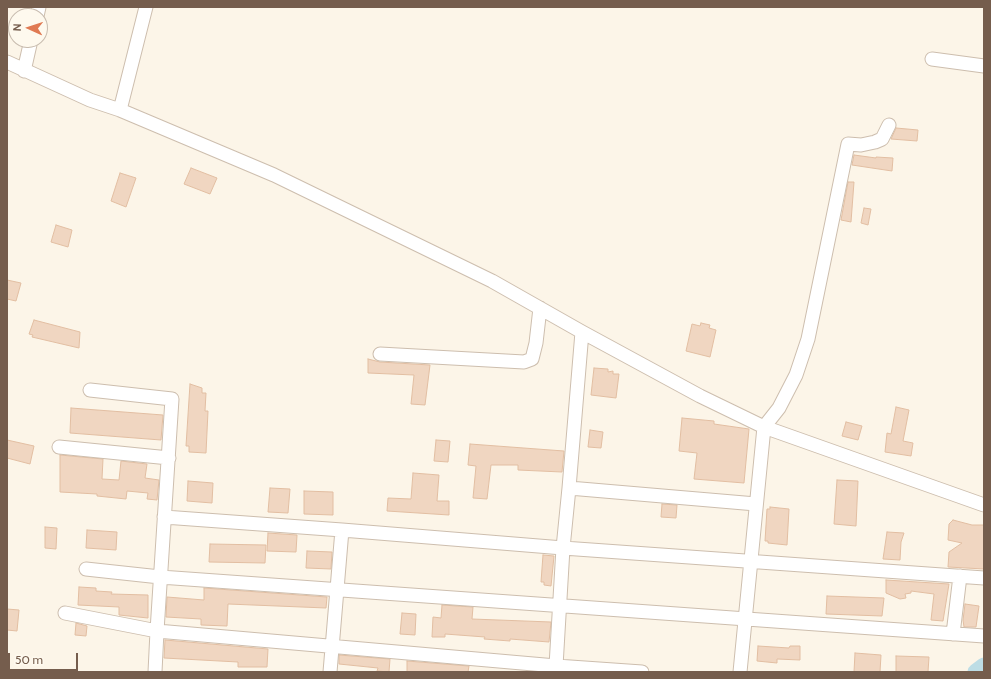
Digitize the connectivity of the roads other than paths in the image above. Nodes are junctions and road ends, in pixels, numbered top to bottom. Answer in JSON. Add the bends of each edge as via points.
{"nodes":[{"id":1,"x":146,"y":7,"type":"edge"},
{"id":2,"x":29,"y":48,"type":"edge"},
{"id":3,"x":932,"y":59,"type":"dead end"},
{"id":4,"x":7,"y":62,"type":"edge"},
{"id":5,"x":984,"y":66,"type":"edge"},
{"id":6,"x":24,"y":71,"type":"junction"},
{"id":7,"x":120,"y":110,"type":"junction"},
{"id":8,"x":889,"y":125,"type":"dead end"},
{"id":9,"x":540,"y":308,"type":"junction"},
{"id":10,"x":582,"y":332,"type":"junction"},
{"id":11,"x":380,"y":354,"type":"dead end"},
{"id":12,"x":90,"y":390,"type":"dead end"},
{"id":13,"x":764,"y":427,"type":"junction"},
{"id":14,"x":60,"y":447,"type":"dead end"},
{"id":15,"x":168,"y":458,"type":"junction"},
{"id":16,"x":569,"y":488,"type":"junction"},
{"id":17,"x":756,"y":504,"type":"junction"},
{"id":18,"x":984,"y":505,"type":"edge"},
{"id":19,"x":164,"y":517,"type":"junction"},
{"id":20,"x":342,"y":530,"type":"junction"},
{"id":21,"x":563,"y":548,"type":"junction"},
{"id":22,"x":750,"y":560,"type":"junction"},
{"id":23,"x":86,"y":569,"type":"dead end"},
{"id":24,"x":960,"y":576,"type":"junction"},
{"id":25,"x":160,"y":577,"type":"junction"},
{"id":26,"x":984,"y":578,"type":"edge"},
{"id":27,"x":337,"y":589,"type":"junction"},
{"id":28,"x":560,"y":607,"type":"junction"},
{"id":29,"x":65,"y":613,"type":"dead end"},
{"id":30,"x":745,"y":619,"type":"junction"},
{"id":31,"x":157,"y":631,"type":"junction"},
{"id":32,"x":953,"y":634,"type":"junction"},
{"id":33,"x":984,"y":636,"type":"edge"},
{"id":34,"x":333,"y":647,"type":"junction"},
{"id":35,"x":556,"y":669,"type":"edge"},
{"id":36,"x":155,"y":672,"type":"edge"},
{"id":37,"x":330,"y":672,"type":"edge"},
{"id":38,"x":642,"y":672,"type":"edge"},
{"id":39,"x":740,"y":672,"type":"edge"}],
"edges":[{"from":1,"to":7,"type":"street"},
{"from":2,"to":6,"type":"street"},
{"from":3,"to":5,"type":"street"},
{"from":4,"to":6,"type":"street"},
{"from":6,"to":7,"type":"street","via":[[90,100]]},
{"from":7,"to":9,"type":"street","via":[[274,175],[492,281]]},
{"from":8,"to":13,"type":"street","via":[[882,138],[875,142],[862,145],[848,144],[808,339],[796,375],[779,408]]},
{"from":9,"to":10,"type":"street"},
{"from":9,"to":11,"type":"street","via":[[532,359],[524,362]]},
{"from":10,"to":13,"type":"street","via":[[700,396]]},
{"from":10,"to":16,"type":"street"},
{"from":12,"to":15,"type":"street","via":[[172,399]]},
{"from":13,"to":17,"type":"street"},
{"from":13,"to":18,"type":"street"},
{"from":14,"to":15,"type":"street"},
{"from":15,"to":19,"type":"street"},
{"from":16,"to":17,"type":"street"},
{"from":16,"to":21,"type":"street"},
{"from":17,"to":22,"type":"street"},
{"from":19,"to":20,"type":"street"},
{"from":19,"to":25,"type":"street"},
{"from":20,"to":21,"type":"street"},
{"from":20,"to":27,"type":"street"},
{"from":21,"to":22,"type":"street"},
{"from":21,"to":28,"type":"street"},
{"from":22,"to":24,"type":"street"},
{"from":22,"to":30,"type":"street"},
{"from":23,"to":25,"type":"street"},
{"from":24,"to":26,"type":"street"},
{"from":24,"to":32,"type":"street"},
{"from":25,"to":27,"type":"street"},
{"from":25,"to":31,"type":"street"},
{"from":27,"to":28,"type":"street"},
{"from":27,"to":34,"type":"street"},
{"from":28,"to":30,"type":"street"},
{"from":28,"to":35,"type":"street"},
{"from":29,"to":31,"type":"street"},
{"from":30,"to":32,"type":"street"},
{"from":30,"to":39,"type":"street"},
{"from":31,"to":34,"type":"street"},
{"from":31,"to":36,"type":"street"},
{"from":32,"to":33,"type":"street"},
{"from":34,"to":35,"type":"street"},
{"from":34,"to":37,"type":"street"},
{"from":35,"to":38,"type":"street"}]}
